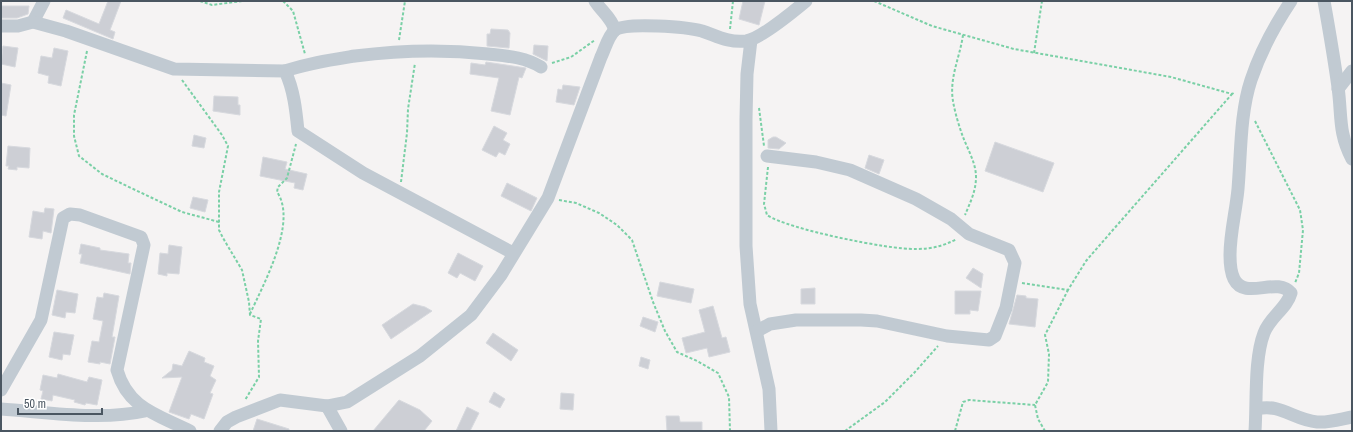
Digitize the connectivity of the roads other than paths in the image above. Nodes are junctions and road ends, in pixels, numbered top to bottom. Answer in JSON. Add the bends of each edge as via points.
{"nodes":[{"id":1,"x":44,"y":1,"type":"edge"},
{"id":2,"x":595,"y":1,"type":"edge"},
{"id":3,"x":806,"y":1,"type":"edge"},
{"id":4,"x":1291,"y":1,"type":"edge"},
{"id":5,"x":1324,"y":1,"type":"edge"},
{"id":6,"x":33,"y":22,"type":"junction"},
{"id":7,"x":1,"y":26,"type":"edge"},
{"id":8,"x":613,"y":33,"type":"junction"},
{"id":9,"x":751,"y":40,"type":"junction"},
{"id":10,"x":541,"y":66,"type":"road end"},
{"id":11,"x":284,"y":71,"type":"junction"},
{"id":12,"x":1352,"y":71,"type":"edge"},
{"id":13,"x":1338,"y":89,"type":"junction"},
{"id":14,"x":767,"y":156,"type":"road end"},
{"id":15,"x":1352,"y":159,"type":"edge"},
{"id":16,"x":513,"y":252,"type":"junction"},
{"id":17,"x":757,"y":331,"type":"junction"},
{"id":18,"x":1,"y":390,"type":"edge"},
{"id":19,"x":327,"y":406,"type":"junction"},
{"id":20,"x":1,"y":409,"type":"edge"},
{"id":21,"x":1257,"y":409,"type":"junction"},
{"id":22,"x":145,"y":411,"type":"junction"},
{"id":23,"x":1352,"y":417,"type":"edge"},
{"id":24,"x":190,"y":431,"type":"edge"},
{"id":25,"x":220,"y":431,"type":"edge"},
{"id":26,"x":341,"y":431,"type":"edge"},
{"id":27,"x":771,"y":431,"type":"edge"},
{"id":28,"x":1255,"y":431,"type":"edge"}],
"edges":[{"from":1,"to":6,"type":"street"},
{"from":2,"to":8,"type":"street","via":[[610,17]]},
{"from":3,"to":9,"type":"street"},
{"from":4,"to":21,"type":"street","via":[[1258,62],[1251,81],[1230,255],[1234,279],[1240,286],[1249,289],[1279,286],[1291,293],[1290,300],[1268,323],[1263,334],[1259,350]]},
{"from":5,"to":13,"type":"street"},
{"from":6,"to":7,"type":"street","via":[[18,26]]},
{"from":6,"to":11,"type":"street","via":[[174,69]]},
{"from":8,"to":9,"type":"street","via":[[636,25],[677,27],[701,31],[719,39]]},
{"from":8,"to":16,"type":"street","via":[[548,198]]},
{"from":9,"to":17,"type":"street","via":[[746,112],[746,246],[750,304]]},
{"from":10,"to":11,"type":"street","via":[[511,56],[417,50],[310,63]]},
{"from":11,"to":16,"type":"street","via":[[295,103],[298,131],[363,173]]},
{"from":12,"to":13,"type":"street"},
{"from":13,"to":15,"type":"street","via":[[1344,144]]},
{"from":14,"to":17,"type":"street","via":[[816,162],[850,170],[916,199],[965,230],[1010,250],[1015,263],[1006,308],[995,336],[989,340],[947,336],[861,320],[796,320],[770,324]]},
{"from":16,"to":19,"type":"street","via":[[501,275],[471,315],[420,356],[352,398]]},
{"from":17,"to":27,"type":"street","via":[[769,389]]},
{"from":18,"to":22,"type":"street","via":[[41,320],[63,218],[70,214],[80,215],[141,237],[144,245],[117,370],[120,381]]},
{"from":19,"to":25,"type":"street","via":[[280,400],[236,417],[227,422]]},
{"from":19,"to":26,"type":"street"},
{"from":20,"to":22,"type":"street","via":[[126,416]]},
{"from":21,"to":23,"type":"street","via":[[1275,407],[1318,422]]},
{"from":21,"to":28,"type":"street"},
{"from":22,"to":24,"type":"street"}]}
